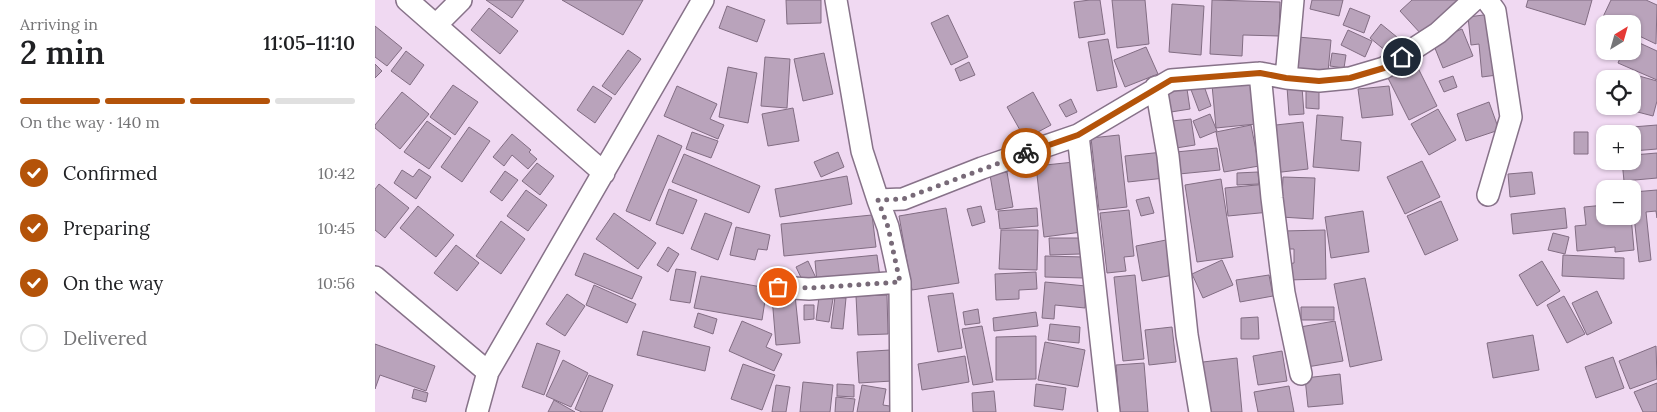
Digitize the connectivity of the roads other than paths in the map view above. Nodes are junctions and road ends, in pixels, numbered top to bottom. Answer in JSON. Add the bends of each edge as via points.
{"nodes":[{"id":1,"x":407,"y":0,"type":"edge"},
{"id":2,"x":461,"y":0,"type":"edge"},
{"id":3,"x":703,"y":0,"type":"edge"},
{"id":4,"x":836,"y":0,"type":"edge"},
{"id":5,"x":1293,"y":0,"type":"edge"},
{"id":6,"x":1474,"y":0,"type":"edge"},
{"id":7,"x":1487,"y":0,"type":"edge"},
{"id":8,"x":436,"y":25,"type":"junction"},
{"id":9,"x":1260,"y":73,"type":"junction"},
{"id":10,"x":1286,"y":78,"type":"junction"},
{"id":11,"x":1157,"y":88,"type":"junction"},
{"id":12,"x":1078,"y":135,"type":"junction"},
{"id":13,"x":604,"y":173,"type":"junction"},
{"id":14,"x":1488,"y":195,"type":"dead end"},
{"id":15,"x":878,"y":200,"type":"junction"},
{"id":16,"x":375,"y":277,"type":"edge"},
{"id":17,"x":900,"y":282,"type":"junction"},
{"id":18,"x":778,"y":287,"type":"dead end"},
{"id":19,"x":488,"y":372,"type":"junction"},
{"id":20,"x":1301,"y":374,"type":"dead end"},
{"id":21,"x":477,"y":412,"type":"edge"},
{"id":22,"x":901,"y":412,"type":"edge"},
{"id":23,"x":1109,"y":412,"type":"edge"},
{"id":24,"x":1200,"y":412,"type":"edge"}],
"edges":[{"from":1,"to":8,"type":"street"},
{"from":2,"to":8,"type":"street"},
{"from":3,"to":13,"type":"street"},
{"from":4,"to":15,"type":"street","via":[[862,151]]},
{"from":5,"to":10,"type":"street"},
{"from":6,"to":10,"type":"street","via":[[1438,33],[1384,68],[1350,78],[1319,81]]},
{"from":7,"to":14,"type":"street","via":[[1495,11],[1511,117]]},
{"from":8,"to":13,"type":"street"},
{"from":9,"to":10,"type":"street"},
{"from":9,"to":11,"type":"street","via":[[1171,80]]},
{"from":9,"to":20,"type":"street","via":[[1284,293]]},
{"from":11,"to":12,"type":"street"},
{"from":11,"to":24,"type":"street","via":[[1187,335]]},
{"from":12,"to":15,"type":"street","via":[[903,199]]},
{"from":12,"to":23,"type":"street"},
{"from":13,"to":19,"type":"street"},
{"from":15,"to":17,"type":"street","via":[[888,227]]},
{"from":16,"to":19,"type":"street"},
{"from":17,"to":18,"type":"street"},
{"from":17,"to":22,"type":"street"},
{"from":19,"to":21,"type":"street"}]}
